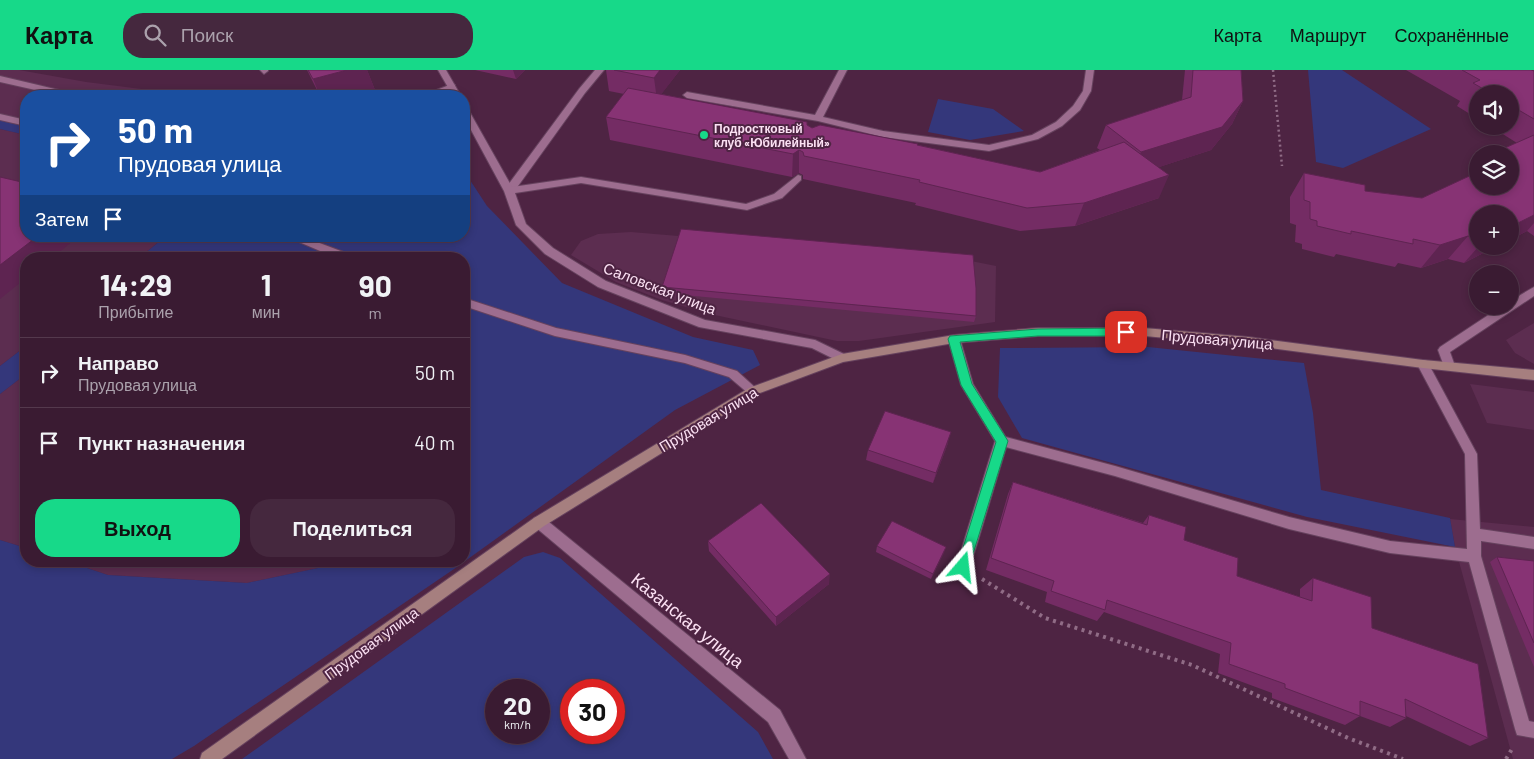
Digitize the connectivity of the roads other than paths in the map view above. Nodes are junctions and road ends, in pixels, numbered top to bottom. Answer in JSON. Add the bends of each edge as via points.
{"nodes":[{"id":1,"x":442,"y":70,"type":"edge"},
{"id":2,"x":600,"y":70,"type":"edge"},
{"id":3,"x":843,"y":70,"type":"edge"},
{"id":4,"x":1090,"y":70,"type":"edge"},
{"id":5,"x":0,"y":79,"type":"edge"},
{"id":6,"x":452,"y":87,"type":"junction"},
{"id":7,"x":52,"y":90,"type":"edge"},
{"id":8,"x":443,"y":90,"type":"edge"},
{"id":9,"x":454,"y":90,"type":"edge"},
{"id":10,"x":687,"y":95,"type":"dead end"},
{"id":11,"x":0,"y":117,"type":"edge"},
{"id":12,"x":470,"y":120,"type":"edge"},
{"id":13,"x":20,"y":122,"type":"edge"},
{"id":14,"x":821,"y":122,"type":"junction"},
{"id":15,"x":798,"y":178,"type":"edge"},
{"id":16,"x":509,"y":191,"type":"junction"},
{"id":17,"x":306,"y":242,"type":"edge"},
{"id":18,"x":332,"y":252,"type":"edge"},
{"id":19,"x":1534,"y":291,"type":"edge"},
{"id":20,"x":470,"y":304,"type":"edge"},
{"id":21,"x":954,"y":339,"type":"junction"},
{"id":22,"x":842,"y":358,"type":"junction"},
{"id":23,"x":1423,"y":364,"type":"junction"},
{"id":24,"x":1449,"y":366,"type":"junction"},
{"id":25,"x":1534,"y":375,"type":"edge"},
{"id":26,"x":753,"y":391,"type":"junction"},
{"id":27,"x":1002,"y":441,"type":"junction"},
{"id":28,"x":539,"y":522,"type":"junction"},
{"id":29,"x":1473,"y":534,"type":"junction"},
{"id":30,"x":1534,"y":543,"type":"edge"},
{"id":31,"x":1474,"y":556,"type":"junction"},
{"id":32,"x":963,"y":567,"type":"road end"},
{"id":33,"x":1534,"y":730,"type":"edge"},
{"id":34,"x":208,"y":759,"type":"edge"},
{"id":35,"x":798,"y":759,"type":"edge"}],
"edges":[{"from":1,"to":6,"type":"street"},
{"from":2,"to":16,"type":"street"},
{"from":3,"to":14,"type":"street"},
{"from":4,"to":14,"type":"street","via":[[1087,91],[1082,100],[1058,124],[1035,138],[989,148]]},
{"from":5,"to":7,"type":"street"},
{"from":6,"to":8,"type":"street"},
{"from":6,"to":9,"type":"street"},
{"from":10,"to":14,"type":"street"},
{"from":11,"to":13,"type":"street"},
{"from":12,"to":16,"type":"street","name":"Саловская улица"},
{"from":15,"to":16,"type":"street","via":[[778,196],[747,207],[581,180]]},
{"from":16,"to":22,"type":"street","name":"Саловская улица","via":[[521,225],[549,251],[602,284],[703,324],[815,344]]},
{"from":17,"to":18,"type":"street"},
{"from":19,"to":24,"type":"street","via":[[1444,350]]},
{"from":20,"to":26,"type":"street","via":[[555,332],[685,359],[733,374]]},
{"from":21,"to":22,"type":"main road","name":"Прудовая улица"},
{"from":21,"to":23,"type":"main road","name":"Прудовая улица","via":[[1038,332],[1144,332],[1248,341]]},
{"from":21,"to":27,"type":"street","via":[[967,385]]},
{"from":22,"to":26,"type":"main road","name":"Прудовая улица"},
{"from":23,"to":24,"type":"main road","name":"Прудовая улица"},
{"from":23,"to":29,"type":"street","via":[[1472,454]]},
{"from":24,"to":25,"type":"main road","name":"Прудовая улица"},
{"from":26,"to":28,"type":"main road","name":"Прудовая улица"},
{"from":27,"to":31,"type":"street","via":[[1289,523],[1390,547]]},
{"from":27,"to":32,"type":"street"},
{"from":28,"to":34,"type":"main road","name":"Прудовая улица"},
{"from":28,"to":35,"type":"street","name":"Казанская улица","via":[[774,716]]},
{"from":29,"to":30,"type":"street"},
{"from":29,"to":31,"type":"street"},
{"from":31,"to":33,"type":"street","via":[[1523,729]]}]}
